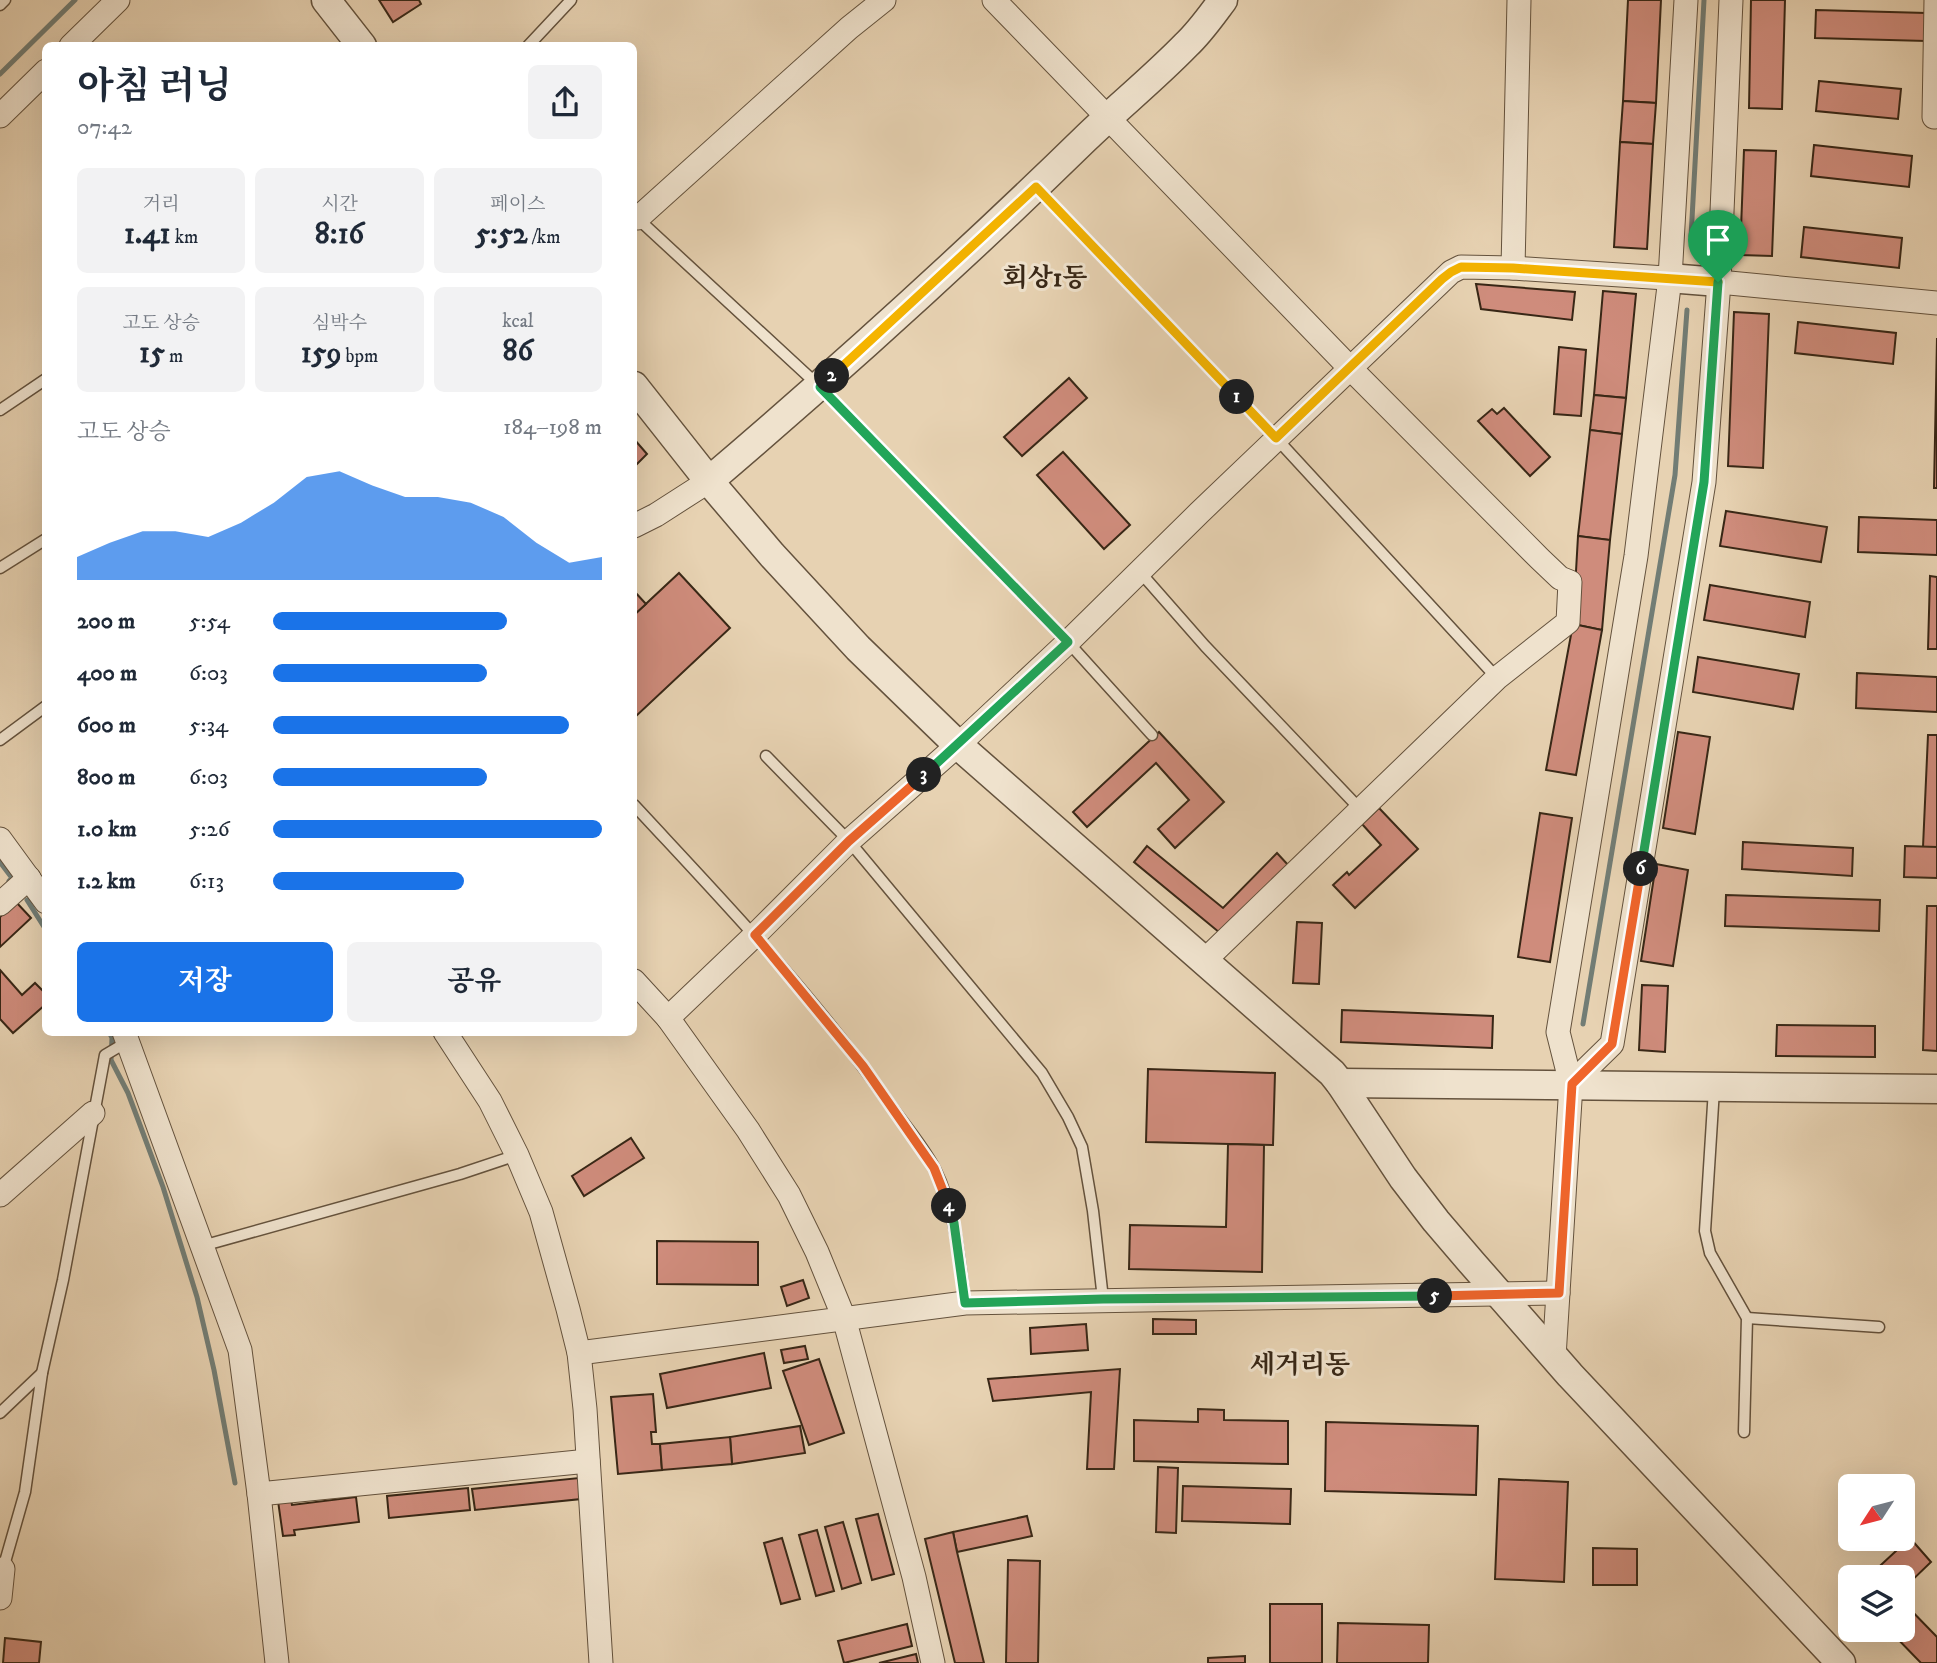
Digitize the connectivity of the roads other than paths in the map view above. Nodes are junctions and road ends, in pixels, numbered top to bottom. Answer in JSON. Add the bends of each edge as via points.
{"nodes":[{"id":1,"x":5,"y":0,"type":"edge"},
{"id":2,"x":118,"y":0,"type":"edge"},
{"id":3,"x":326,"y":0,"type":"edge"},
{"id":4,"x":571,"y":0,"type":"edge"},
{"id":5,"x":884,"y":0,"type":"edge"},
{"id":6,"x":995,"y":0,"type":"edge"},
{"id":7,"x":1223,"y":0,"type":"edge"},
{"id":8,"x":1519,"y":0,"type":"edge"},
{"id":9,"x":1686,"y":0,"type":"edge"},
{"id":10,"x":1731,"y":0,"type":"edge"},
{"id":11,"x":0,"y":5,"type":"edge"},
{"id":12,"x":1936,"y":6,"type":"edge"},
{"id":13,"x":75,"y":42,"type":"edge"},
{"id":14,"x":359,"y":42,"type":"edge"},
{"id":15,"x":532,"y":42,"type":"edge"},
{"id":16,"x":42,"y":75,"type":"edge"},
{"id":17,"x":0,"y":116,"type":"edge"},
{"id":18,"x":1107,"y":117,"type":"junction"},
{"id":19,"x":1934,"y":117,"type":"dead end"},
{"id":20,"x":1036,"y":187,"type":"junction"},
{"id":21,"x":637,"y":215,"type":"edge"},
{"id":22,"x":637,"y":217,"type":"edge"},
{"id":23,"x":1513,"y":268,"type":"junction"},
{"id":24,"x":1676,"y":279,"type":"junction"},
{"id":25,"x":1718,"y":282,"type":"junction"},
{"id":26,"x":1937,"y":303,"type":"edge"},
{"id":27,"x":1349,"y":367,"type":"junction"},
{"id":28,"x":42,"y":382,"type":"edge"},
{"id":29,"x":820,"y":387,"type":"junction"},
{"id":30,"x":637,"y":390,"type":"edge"},
{"id":31,"x":0,"y":410,"type":"edge"},
{"id":32,"x":1276,"y":438,"type":"junction"},
{"id":33,"x":709,"y":481,"type":"junction"},
{"id":34,"x":637,"y":524,"type":"edge"},
{"id":35,"x":42,"y":542,"type":"edge"},
{"id":36,"x":0,"y":568,"type":"edge"},
{"id":37,"x":1140,"y":572,"type":"junction"},
{"id":38,"x":1068,"y":642,"type":"junction"},
{"id":39,"x":1497,"y":678,"type":"junction"},
{"id":40,"x":42,"y":709,"type":"edge"},
{"id":41,"x":1152,"y":735,"type":"dead end"},
{"id":42,"x":0,"y":740,"type":"edge"},
{"id":43,"x":958,"y":746,"type":"junction"},
{"id":44,"x":766,"y":755,"type":"dead end"},
{"id":45,"x":637,"y":808,"type":"edge"},
{"id":46,"x":1360,"y":809,"type":"junction"},
{"id":47,"x":0,"y":839,"type":"edge"},
{"id":48,"x":849,"y":841,"type":"junction"},
{"id":49,"x":29,"y":878,"type":"junction"},
{"id":50,"x":42,"y":896,"type":"edge"},
{"id":51,"x":0,"y":904,"type":"edge"},
{"id":52,"x":755,"y":935,"type":"junction"},
{"id":53,"x":1204,"y":961,"type":"junction"},
{"id":54,"x":637,"y":984,"type":"edge"},
{"id":55,"x":668,"y":1018,"type":"junction"},
{"id":56,"x":448,"y":1036,"type":"edge"},
{"id":57,"x":126,"y":1037,"type":"edge"},
{"id":58,"x":1340,"y":1083,"type":"junction"},
{"id":59,"x":1572,"y":1084,"type":"junction"},
{"id":60,"x":1714,"y":1086,"type":"junction"},
{"id":61,"x":1937,"y":1089,"type":"edge"},
{"id":62,"x":93,"y":1113,"type":"junction"},
{"id":63,"x":517,"y":1155,"type":"junction"},
{"id":64,"x":0,"y":1195,"type":"edge"},
{"id":65,"x":202,"y":1246,"type":"junction"},
{"id":66,"x":1559,"y":1293,"type":"junction"},
{"id":67,"x":1501,"y":1296,"type":"junction"},
{"id":68,"x":1103,"y":1299,"type":"junction"},
{"id":69,"x":965,"y":1303,"type":"junction"},
{"id":70,"x":844,"y":1318,"type":"junction"},
{"id":71,"x":1747,"y":1318,"type":"junction"},
{"id":72,"x":1879,"y":1327,"type":"dead end"},
{"id":73,"x":579,"y":1353,"type":"junction"},
{"id":74,"x":1554,"y":1357,"type":"junction"},
{"id":75,"x":42,"y":1373,"type":"junction"},
{"id":76,"x":0,"y":1413,"type":"edge"},
{"id":77,"x":1744,"y":1432,"type":"dead end"},
{"id":78,"x":588,"y":1461,"type":"junction"},
{"id":79,"x":259,"y":1494,"type":"junction"},
{"id":80,"x":3,"y":1569,"type":"joint"},
{"id":81,"x":0,"y":1598,"type":"edge"},
{"id":82,"x":277,"y":1663,"type":"edge"},
{"id":83,"x":601,"y":1663,"type":"edge"},
{"id":84,"x":933,"y":1663,"type":"edge"},
{"id":85,"x":1841,"y":1663,"type":"edge"}],
"edges":[{"from":1,"to":11,"type":"lane"},
{"from":2,"to":13,"type":"street"},
{"from":3,"to":14,"type":"street"},
{"from":4,"to":15,"type":"lane"},
{"from":5,"to":21,"type":"street"},
{"from":6,"to":18,"type":"street"},
{"from":7,"to":18,"type":"street","via":[[1187,45]]},
{"from":8,"to":23,"type":"street"},
{"from":9,"to":24,"type":"street"},
{"from":10,"to":25,"type":"street"},
{"from":12,"to":19,"type":"street"},
{"from":16,"to":17,"type":"street"},
{"from":18,"to":20,"type":"street"},
{"from":18,"to":27,"type":"street"},
{"from":20,"to":29,"type":"street"},
{"from":20,"to":32,"type":"lane"},
{"from":22,"to":29,"type":"lane"},
{"from":23,"to":24,"type":"street"},
{"from":23,"to":27,"type":"street","via":[[1461,267],[1451,272]]},
{"from":24,"to":25,"type":"street"},
{"from":24,"to":59,"type":"street","via":[[1558,1032]]},
{"from":25,"to":26,"type":"street"},
{"from":25,"to":59,"type":"street","via":[[1704,482],[1612,1044]]},
{"from":27,"to":32,"type":"street"},
{"from":27,"to":39,"type":"street","via":[[1540,559],[1570,582],[1568,622]]},
{"from":28,"to":31,"type":"lane"},
{"from":29,"to":33,"type":"street"},
{"from":29,"to":38,"type":"lane"},
{"from":30,"to":33,"type":"street"},
{"from":32,"to":37,"type":"street"},
{"from":32,"to":39,"type":"lane"},
{"from":33,"to":34,"type":"street"},
{"from":33,"to":43,"type":"street","via":[[819,607]]},
{"from":35,"to":36,"type":"lane"},
{"from":37,"to":38,"type":"street"},
{"from":37,"to":46,"type":"lane"},
{"from":38,"to":41,"type":"lane"},
{"from":38,"to":43,"type":"street"},
{"from":39,"to":46,"type":"street"},
{"from":40,"to":42,"type":"lane"},
{"from":43,"to":48,"type":"street"},
{"from":43,"to":53,"type":"street"},
{"from":44,"to":48,"type":"lane"},
{"from":45,"to":52,"type":"lane"},
{"from":46,"to":53,"type":"street"},
{"from":47,"to":49,"type":"street"},
{"from":48,"to":52,"type":"street"},
{"from":48,"to":68,"type":"lane","via":[[1042,1073],[1068,1117],[1082,1147]]},
{"from":49,"to":50,"type":"street"},
{"from":49,"to":51,"type":"street"},
{"from":52,"to":55,"type":"street"},
{"from":52,"to":69,"type":"lane","via":[[863,1066],[934,1168],[954,1223]]},
{"from":53,"to":58,"type":"street"},
{"from":54,"to":55,"type":"street"},
{"from":55,"to":70,"type":"street","via":[[789,1195]]},
{"from":56,"to":63,"type":"street","via":[[490,1101]]},
{"from":57,"to":62,"type":"lane","via":[[105,1055]]},
{"from":57,"to":65,"type":"street"},
{"from":58,"to":59,"type":"street"},
{"from":58,"to":67,"type":"street","via":[[1436,1221]]},
{"from":59,"to":60,"type":"street"},
{"from":59,"to":66,"type":"street"},
{"from":60,"to":61,"type":"street"},
{"from":60,"to":71,"type":"lane","via":[[1705,1231],[1710,1253]]},
{"from":62,"to":64,"type":"street"},
{"from":62,"to":75,"type":"lane"},
{"from":63,"to":65,"type":"lane"},
{"from":63,"to":73,"type":"street","via":[[541,1212]]},
{"from":65,"to":79,"type":"street","via":[[240,1350]]},
{"from":66,"to":67,"type":"street"},
{"from":66,"to":74,"type":"street"},
{"from":67,"to":68,"type":"street"},
{"from":67,"to":74,"type":"street"},
{"from":68,"to":69,"type":"street"},
{"from":69,"to":70,"type":"street"},
{"from":70,"to":73,"type":"street"},
{"from":70,"to":84,"type":"street"},
{"from":71,"to":72,"type":"lane"},
{"from":71,"to":77,"type":"lane"},
{"from":73,"to":78,"type":"street"},
{"from":74,"to":85,"type":"street"},
{"from":75,"to":76,"type":"lane"},
{"from":75,"to":80,"type":"lane","via":[[25,1492]]},
{"from":78,"to":79,"type":"street"},
{"from":78,"to":83,"type":"street"},
{"from":79,"to":82,"type":"street"},
{"from":80,"to":81,"type":"street"}]}
